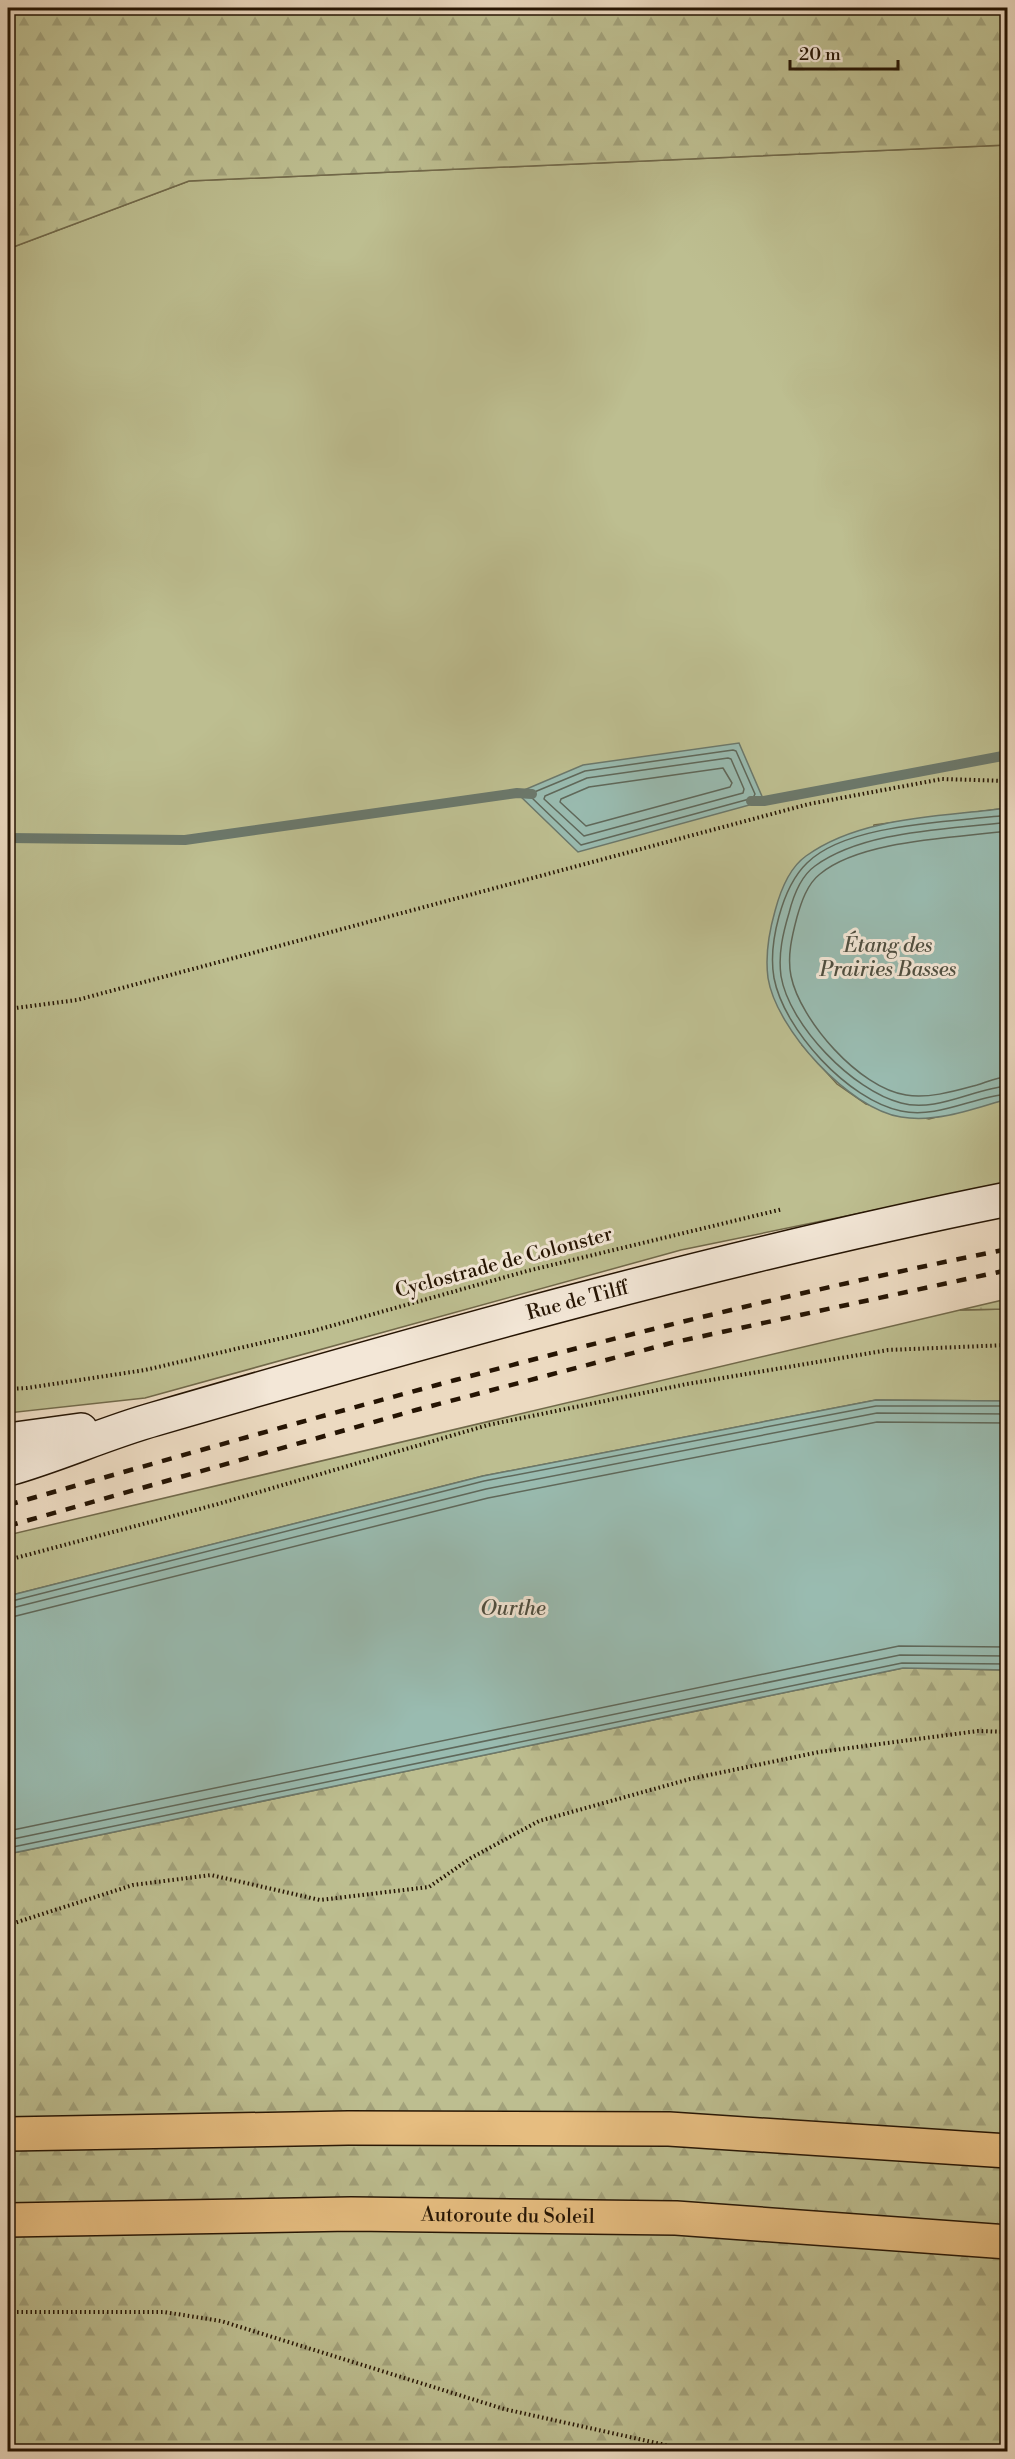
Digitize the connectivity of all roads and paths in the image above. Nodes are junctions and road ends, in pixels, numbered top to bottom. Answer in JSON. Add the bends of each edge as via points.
{"nodes":[{"id":1,"x":1008,"y":781,"type":"edge"},
{"id":2,"x":8,"y":1009,"type":"edge"},
{"id":3,"x":1008,"y":1199,"type":"edge"},
{"id":4,"x":784,"y":1209,"type":"dead end"},
{"id":5,"x":1008,"y":1344,"type":"edge"},
{"id":6,"x":8,"y":1389,"type":"edge"},
{"id":7,"x":151,"y":1420,"type":"junction"},
{"id":8,"x":8,"y":1440,"type":"edge"},
{"id":9,"x":8,"y":1469,"type":"edge"},
{"id":10,"x":8,"y":1560,"type":"edge"},
{"id":11,"x":1008,"y":1732,"type":"edge"},
{"id":12,"x":8,"y":1925,"type":"edge"},
{"id":13,"x":8,"y":2134,"type":"edge"},
{"id":14,"x":1008,"y":2151,"type":"edge"},
{"id":15,"x":8,"y":2220,"type":"edge"},
{"id":16,"x":1008,"y":2242,"type":"edge"},
{"id":17,"x":8,"y":2312,"type":"edge"},
{"id":18,"x":678,"y":2449,"type":"edge"},
{"id":19,"x":698,"y":2451,"type":"edge"}],
"edges":[{"from":1,"to":2,"type":"path","via":[[942,779],[809,804],[76,1000]]},
{"from":3,"to":7,"type":"main road","name":"Rue de Tilff","via":[[717,1264],[436,1338]]},
{"from":4,"to":6,"type":"path","name":"Cyclostrade de Colonster","via":[[527,1271],[313,1331],[145,1371]]},
{"from":5,"to":10,"type":"path","via":[[888,1350],[687,1384],[488,1425]]},
{"from":7,"to":8,"type":"main road","name":"Rue de Tilff"},
{"from":7,"to":9,"type":"main road","name":"Rue de Tilff"},
{"from":11,"to":12,"type":"path","via":[[978,1731],[819,1752],[679,1782],[540,1821],[471,1858],[429,1887],[320,1900],[211,1875],[133,1886]]},
{"from":13,"to":14,"type":"highway","via":[[348,2128],[669,2129]]},
{"from":15,"to":16,"type":"highway","name":"Autoroute du Soleil","via":[[351,2214],[676,2218]]},
{"from":17,"to":18,"type":"path","via":[[164,2312],[221,2321],[504,2409]]},
{"from":18,"to":19,"type":"path"}]}
